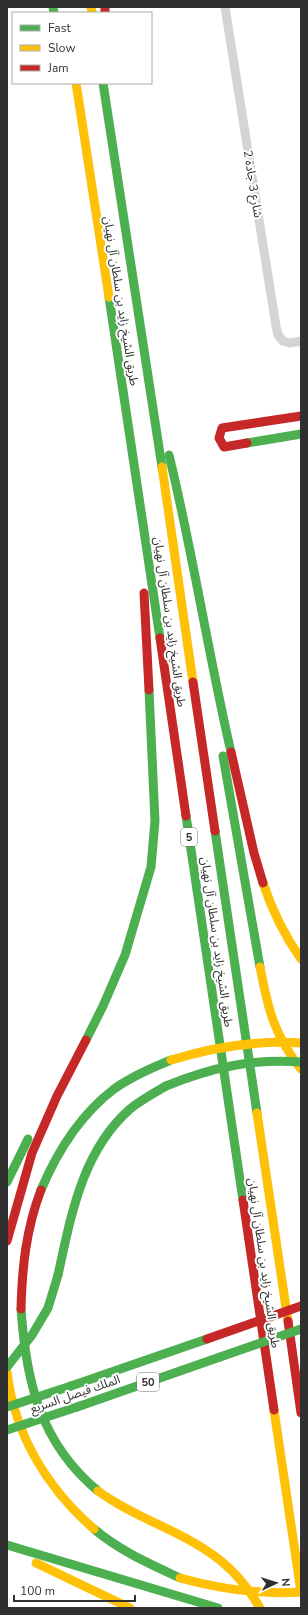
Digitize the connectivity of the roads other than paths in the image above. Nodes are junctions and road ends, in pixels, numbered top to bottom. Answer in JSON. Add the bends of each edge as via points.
{"nodes":[{"id":1,"x":225,"y":7,"type":"edge"},
{"id":2,"x":70,"y":84,"type":"edge"},
{"id":3,"x":76,"y":84,"type":"edge"},
{"id":4,"x":103,"y":84,"type":"edge"},
{"id":5,"x":110,"y":84,"type":"edge"},
{"id":6,"x":116,"y":168,"type":"junction"},
{"id":7,"x":88,"y":169,"type":"junction"},
{"id":8,"x":301,"y":341,"type":"edge"},
{"id":9,"x":150,"y":387,"type":"junction"},
{"id":10,"x":301,"y":416,"type":"edge"},
{"id":11,"x":301,"y":434,"type":"edge"},
{"id":12,"x":142,"y":516,"type":"junction"},
{"id":13,"x":208,"y":650,"type":"junction"},
{"id":14,"x":125,"y":955,"type":"junction"},
{"id":15,"x":301,"y":959,"type":"edge"},
{"id":16,"x":301,"y":1043,"type":"edge"},
{"id":17,"x":301,"y":1062,"type":"edge"},
{"id":18,"x":301,"y":1069,"type":"edge"},
{"id":19,"x":7,"y":1182,"type":"edge"},
{"id":20,"x":7,"y":1241,"type":"edge"},
{"id":21,"x":301,"y":1306,"type":"edge"},
{"id":22,"x":301,"y":1329,"type":"edge"},
{"id":23,"x":7,"y":1367,"type":"edge"},
{"id":24,"x":7,"y":1372,"type":"edge"},
{"id":25,"x":7,"y":1407,"type":"edge"},
{"id":26,"x":301,"y":1413,"type":"edge"},
{"id":27,"x":7,"y":1430,"type":"edge"},
{"id":28,"x":7,"y":1544,"type":"edge"},
{"id":29,"x":7,"y":1550,"type":"edge"},
{"id":30,"x":301,"y":1592,"type":"edge"},
{"id":31,"x":130,"y":1608,"type":"edge"},
{"id":32,"x":218,"y":1608,"type":"edge"},
{"id":33,"x":260,"y":1608,"type":"edge"}],
"edges":[{"from":1,"to":8,"type":"street","name":"شارع 3 جادة 2","via":[[278,335],[282,341]]},
{"from":2,"to":7,"type":"main road"},
{"from":3,"to":7,"type":"main road","name":"طريق الشيخ زايد بن سلطان آل نهيان","number":"5"},
{"from":4,"to":6,"type":"main road","name":"طريق الشيخ زايد بن سلطان آل نهيان","number":"5"},
{"from":5,"to":6,"type":"main road"},
{"from":6,"to":9,"type":"main road","name":"طريق الشيخ زايد بن سلطان آل نهيان","number":"5"},
{"from":7,"to":12,"type":"main road","name":"طريق الشيخ زايد بن سلطان آل نهيان","number":"5"},
{"from":9,"to":13,"type":"main road","via":[[177,488]]},
{"from":9,"to":26,"type":"main road","name":"طريق الشيخ زايد بن سلطان آل نهيان","number":"5"},
{"from":10,"to":11,"type":"main road","via":[[222,428],[219,438],[224,447]]},
{"from":12,"to":14,"type":"main road","via":[[155,821],[151,867]]},
{"from":12,"to":30,"type":"main road","name":"طريق الشيخ زايد بن سلطان آل نهيان","number":"5"},
{"from":13,"to":15,"type":"main road","via":[[259,871],[274,912]]},
{"from":13,"to":18,"type":"main road","via":[[228,790],[266,999],[273,1026],[286,1052]]},
{"from":14,"to":19,"type":"main road"},
{"from":14,"to":20,"type":"main road","via":[[32,1153]]},
{"from":16,"to":33,"type":"main road","bridge":true,"via":[[249,1043],[209,1049],[171,1060],[128,1080],[101,1101],[84,1117],[63,1144],[46,1175],[28,1235],[20,1293],[28,1375],[38,1407],[52,1436],[84,1478],[109,1499],[194,1544],[220,1561],[239,1580]]},
{"from":17,"to":23,"type":"main road","bridge":true,"via":[[272,1061],[207,1070],[166,1086],[117,1122],[96,1149],[82,1179],[48,1308],[32,1335]]},
{"from":21,"to":25,"type":"main road","name":"الملك فيصل السريع","number":"50","bridge":true},
{"from":22,"to":27,"type":"main road","name":"الملك فيصل السريع","number":"50","bridge":true},
{"from":24,"to":30,"type":"main road","bridge":true,"via":[[19,1423],[34,1455],[54,1485],[103,1535],[129,1553],[180,1578],[206,1586],[261,1594]]},
{"from":28,"to":32,"type":"main road"},
{"from":29,"to":31,"type":"main road"}]}
